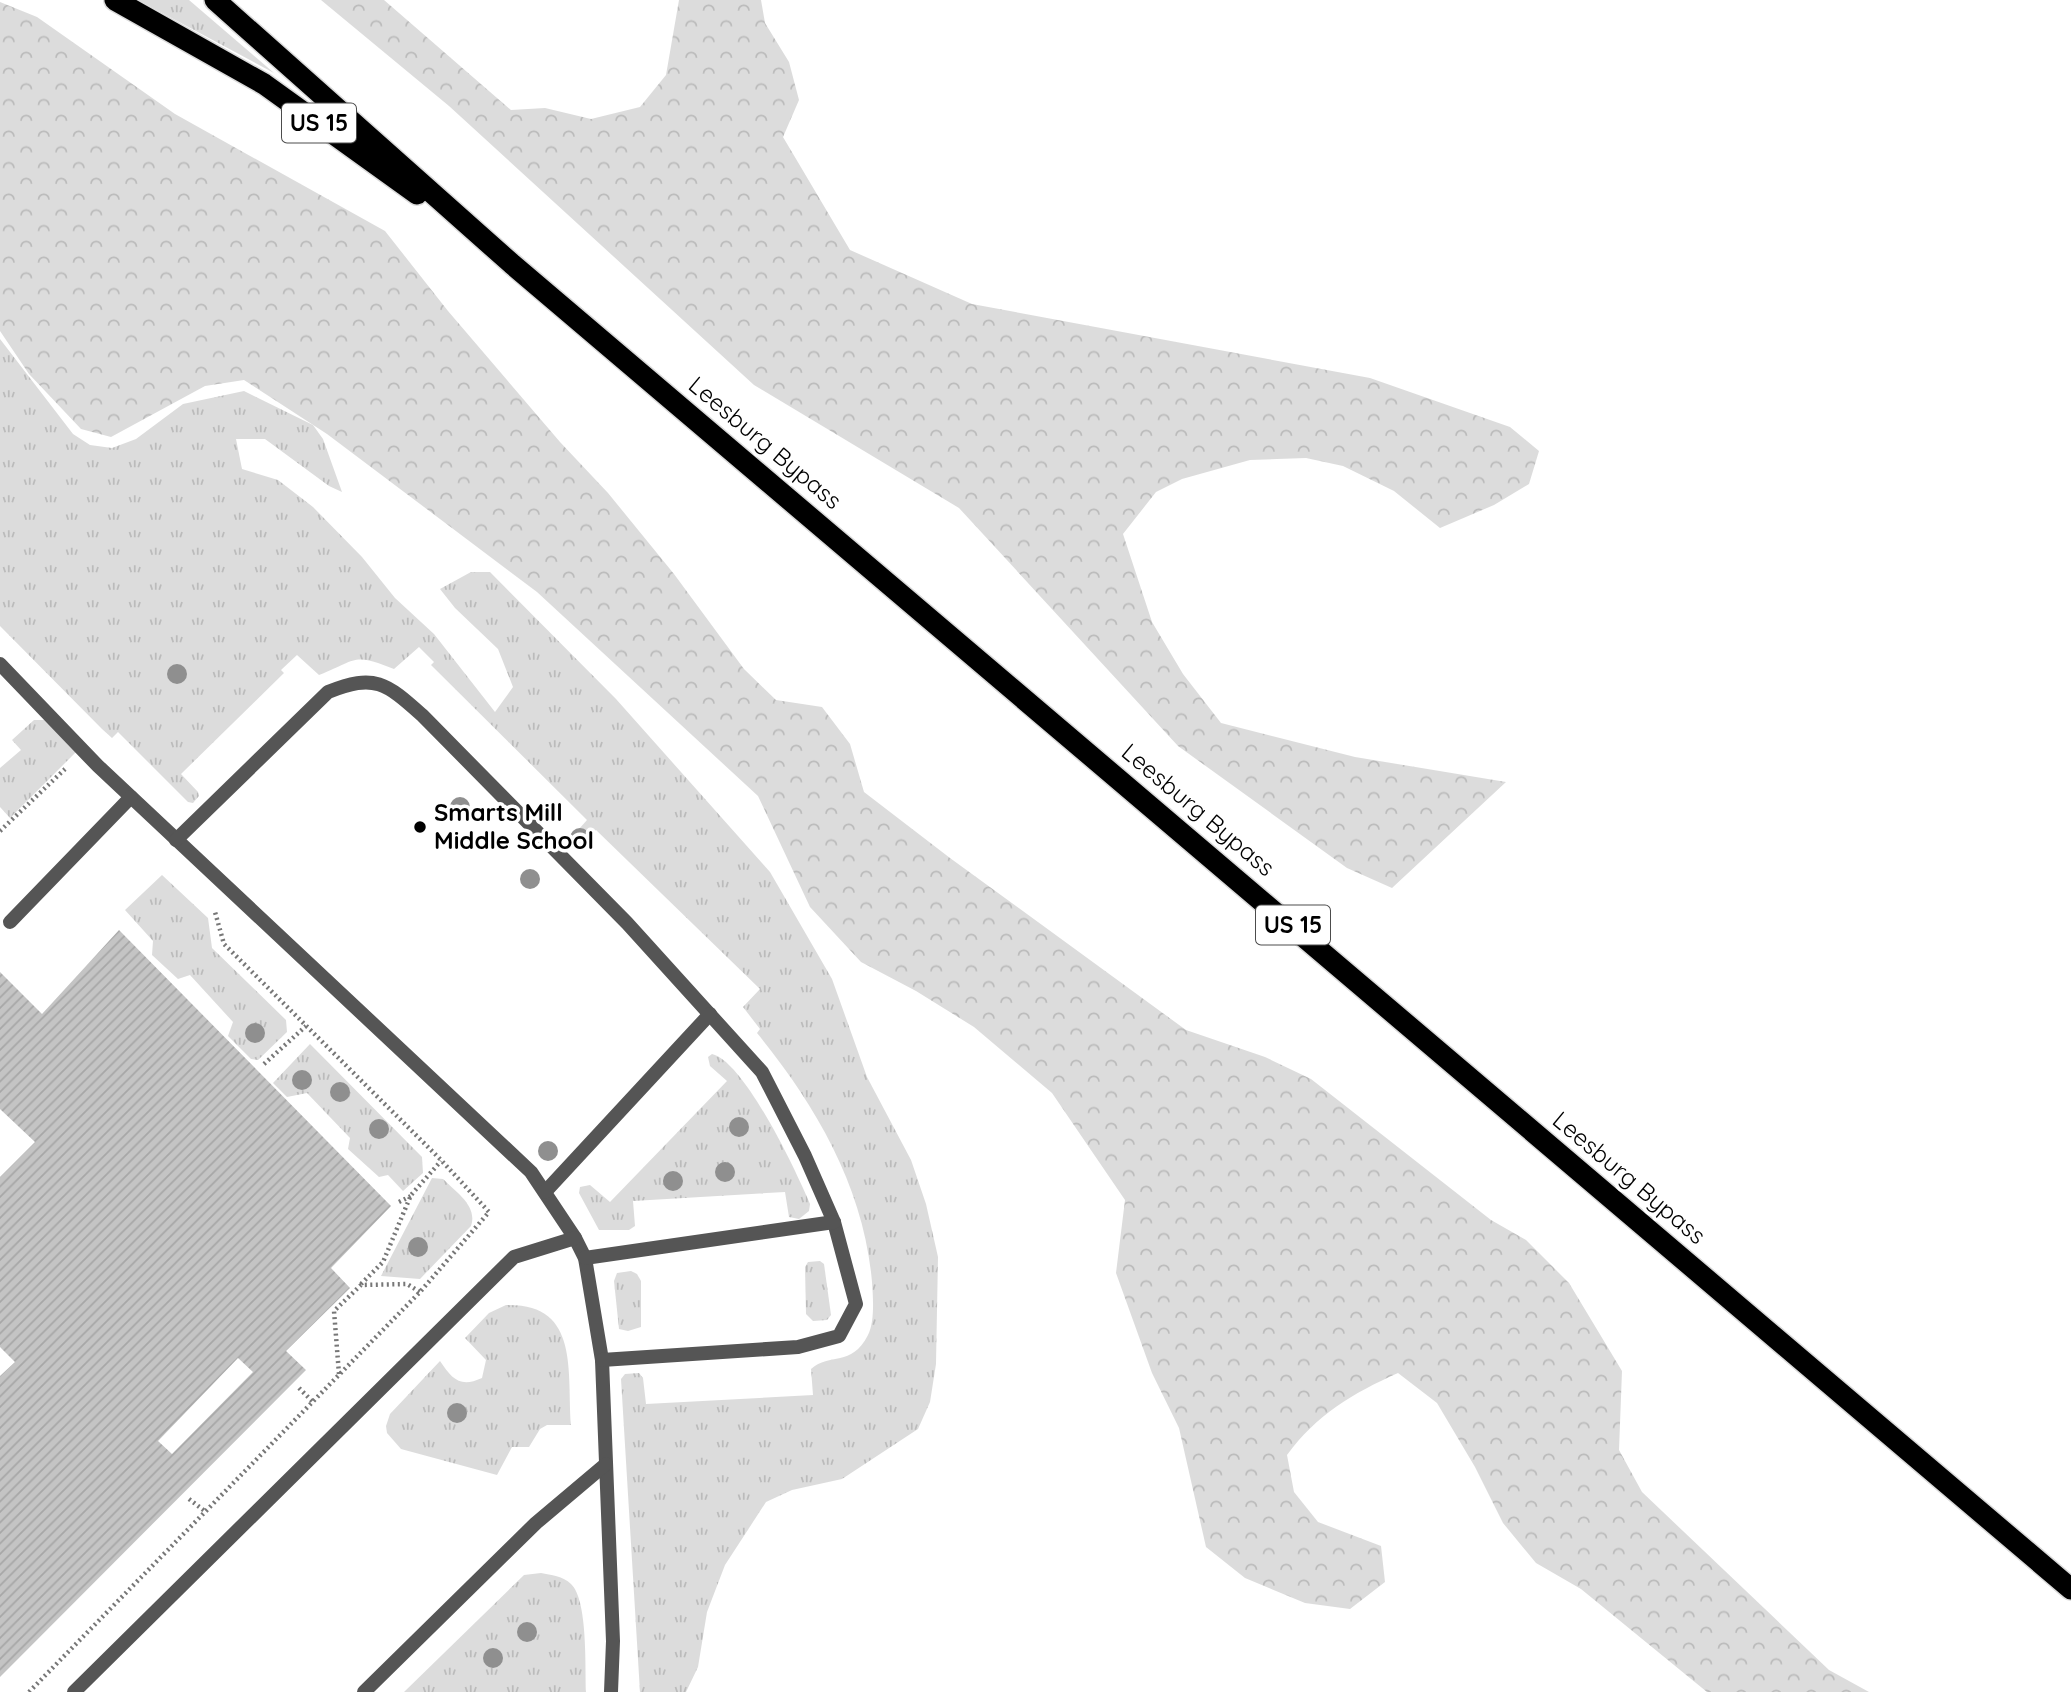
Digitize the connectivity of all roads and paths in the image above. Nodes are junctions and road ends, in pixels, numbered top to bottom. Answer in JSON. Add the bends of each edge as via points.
{"nodes":[{"id":1,"x":115,"y":0,"type":"edge"},
{"id":2,"x":215,"y":0,"type":"edge"},
{"id":3,"x":512,"y":264,"type":"junction"},
{"id":4,"x":0,"y":664,"type":"edge"},
{"id":5,"x":83,"y":751,"type":"junction"},
{"id":6,"x":131,"y":797,"type":"junction"},
{"id":7,"x":0,"y":831,"type":"edge"},
{"id":8,"x":176,"y":839,"type":"junction"},
{"id":9,"x":207,"y":904,"type":"dead end"},
{"id":10,"x":10,"y":922,"type":"dead end"},
{"id":11,"x":710,"y":1014,"type":"junction"},
{"id":12,"x":306,"y":1026,"type":"junction"},
{"id":13,"x":264,"y":1064,"type":"dead end"},
{"id":14,"x":441,"y":1160,"type":"junction"},
{"id":15,"x":545,"y":1192,"type":"junction"},
{"id":16,"x":411,"y":1195,"type":"junction"},
{"id":17,"x":399,"y":1202,"type":"dead end"},
{"id":18,"x":834,"y":1222,"type":"junction"},
{"id":19,"x":576,"y":1238,"type":"junction"},
{"id":20,"x":585,"y":1258,"type":"junction"},
{"id":21,"x":361,"y":1285,"type":"junction"},
{"id":22,"x":420,"y":1292,"type":"junction"},
{"id":23,"x":602,"y":1360,"type":"junction"},
{"id":24,"x":339,"y":1375,"type":"junction"},
{"id":25,"x":299,"y":1388,"type":"dead end"},
{"id":26,"x":313,"y":1402,"type":"junction"},
{"id":27,"x":606,"y":1464,"type":"junction"},
{"id":28,"x":189,"y":1499,"type":"dead end"},
{"id":29,"x":206,"y":1511,"type":"junction"},
{"id":30,"x":2071,"y":1589,"type":"edge"},
{"id":31,"x":29,"y":1692,"type":"edge"},
{"id":32,"x":74,"y":1692,"type":"edge"},
{"id":33,"x":364,"y":1692,"type":"edge"},
{"id":34,"x":611,"y":1692,"type":"edge"}],
"edges":[{"from":1,"to":3,"type":"highway","name":"Leesburg Bypass","number":"US 15","via":[[264,84]]},
{"from":2,"to":3,"type":"highway","name":"Leesburg Bypass","number":"US 15"},
{"from":3,"to":30,"type":"highway","name":"Leesburg Bypass","number":"US 15"},
{"from":4,"to":5,"type":"lane"},
{"from":5,"to":6,"type":"lane"},
{"from":5,"to":7,"type":"path"},
{"from":6,"to":8,"type":"lane"},
{"from":6,"to":10,"type":"lane"},
{"from":8,"to":11,"type":"lane","via":[[328,692],[356,680],[390,687],[627,923]]},
{"from":8,"to":15,"type":"lane","via":[[531,1172]]},
{"from":9,"to":12,"type":"path","via":[[216,913],[224,944]]},
{"from":11,"to":15,"type":"lane"},
{"from":11,"to":18,"type":"lane","via":[[762,1072]]},
{"from":12,"to":13,"type":"path"},
{"from":12,"to":14,"type":"path"},
{"from":14,"to":16,"type":"path"},
{"from":14,"to":22,"type":"path","via":[[489,1212]]},
{"from":15,"to":19,"type":"lane"},
{"from":16,"to":17,"type":"path"},
{"from":16,"to":21,"type":"path","via":[[383,1262]]},
{"from":18,"to":20,"type":"lane"},
{"from":18,"to":23,"type":"lane","via":[[856,1304],[839,1336],[798,1348]]},
{"from":19,"to":20,"type":"lane"},
{"from":19,"to":32,"type":"lane","via":[[514,1257]]},
{"from":20,"to":23,"type":"lane"},
{"from":21,"to":22,"type":"path","via":[[407,1284]]},
{"from":21,"to":24,"type":"path","via":[[334,1311]]},
{"from":22,"to":24,"type":"path"},
{"from":23,"to":27,"type":"lane"},
{"from":24,"to":26,"type":"path"},
{"from":25,"to":26,"type":"path"},
{"from":26,"to":29,"type":"path"},
{"from":27,"to":33,"type":"lane","via":[[536,1523]]},
{"from":27,"to":34,"type":"lane"},
{"from":28,"to":29,"type":"path"},
{"from":29,"to":31,"type":"path"}]}
